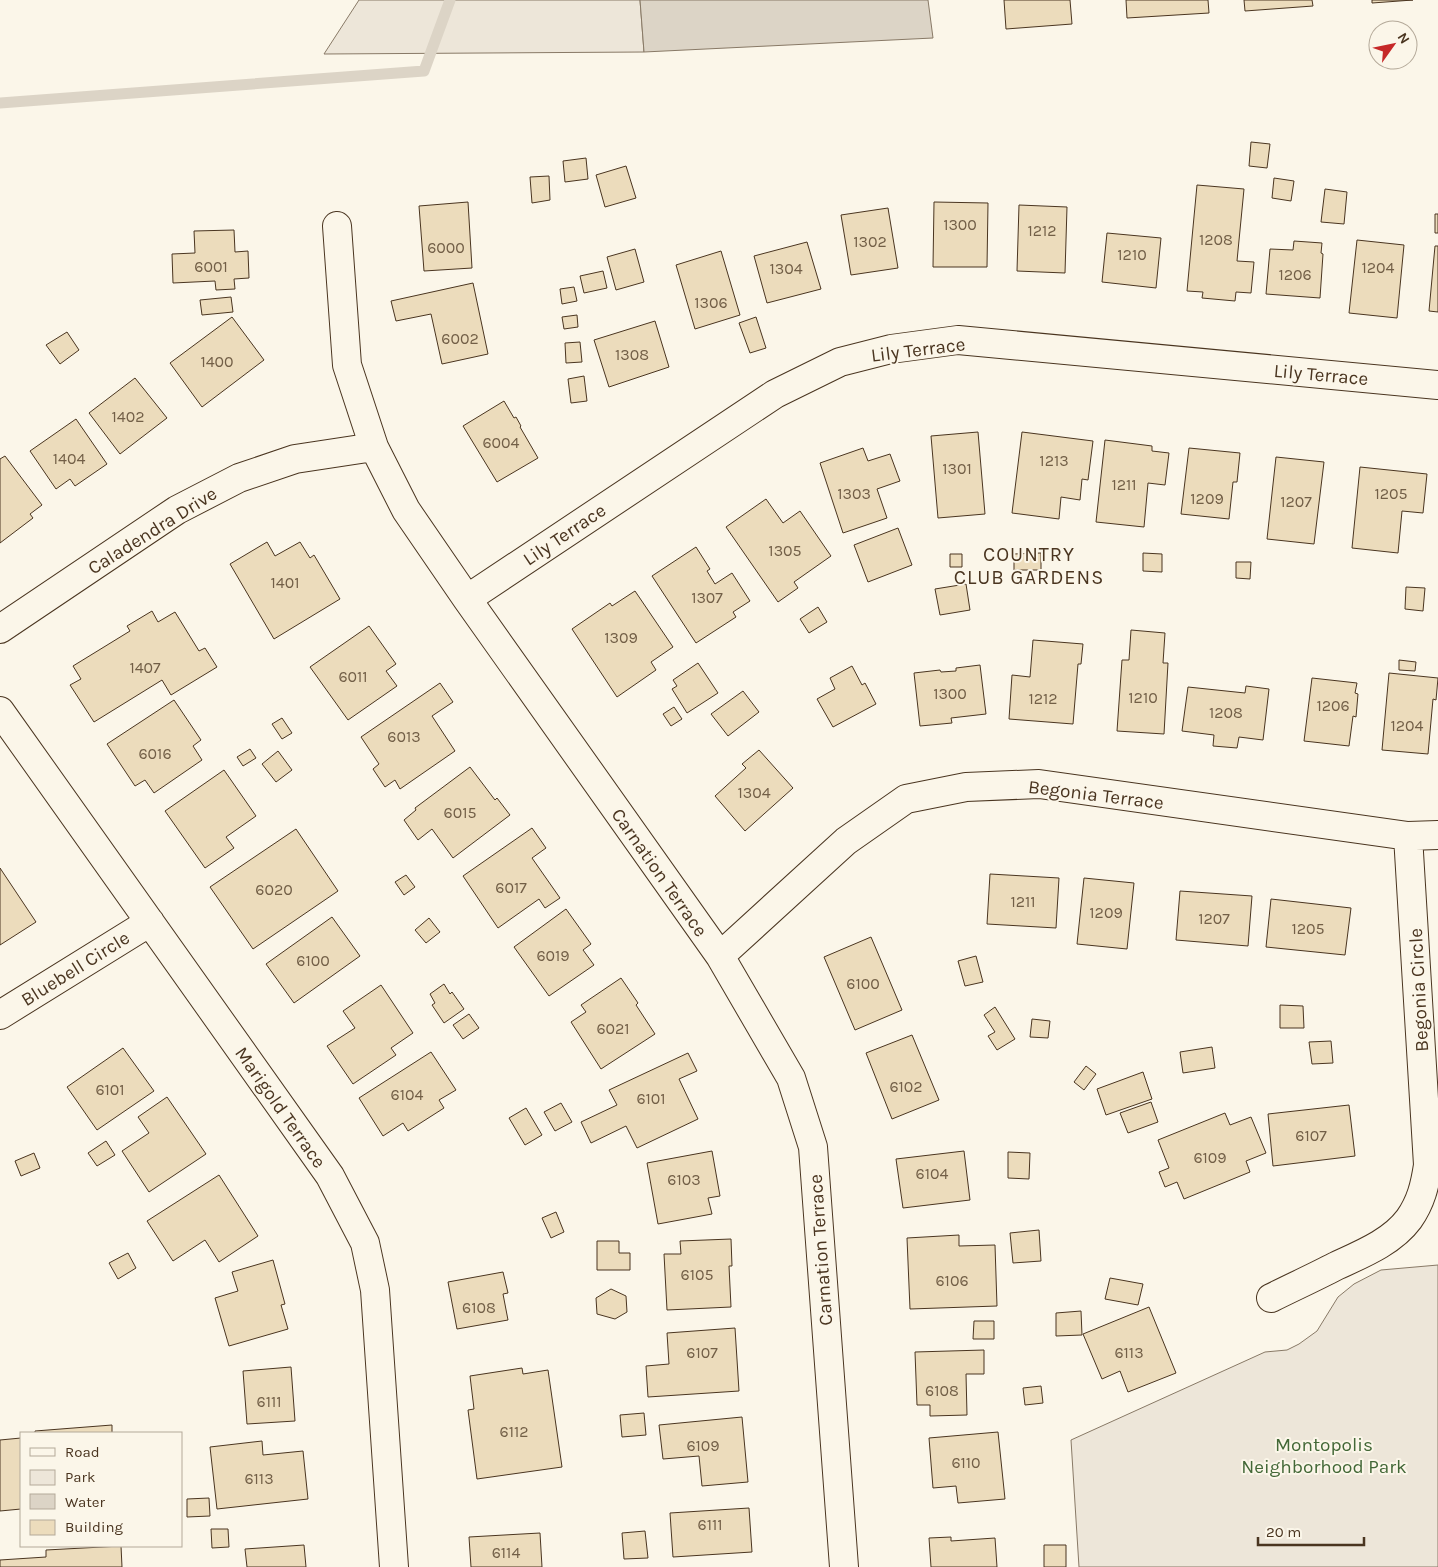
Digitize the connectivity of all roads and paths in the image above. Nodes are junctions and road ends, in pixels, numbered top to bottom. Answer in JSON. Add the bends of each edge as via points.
{"nodes":[{"id":1,"x":337,"y":226,"type":"dead end"},
{"id":2,"x":1438,"y":385,"type":"edge"},
{"id":3,"x":374,"y":447,"type":"junction"},
{"id":4,"x":467,"y":599,"type":"junction"},
{"id":5,"x":0,"y":629,"type":"edge"},
{"id":6,"x":0,"y":711,"type":"edge"},
{"id":7,"x":1438,"y":835,"type":"edge"},
{"id":8,"x":1408,"y":836,"type":"junction"},
{"id":9,"x":150,"y":922,"type":"junction"},
{"id":10,"x":720,"y":956,"type":"junction"},
{"id":11,"x":0,"y":1015,"type":"edge"},
{"id":12,"x":1271,"y":1298,"type":"dead end"},
{"id":13,"x":394,"y":1567,"type":"edge"},
{"id":14,"x":844,"y":1567,"type":"edge"}],
"edges":[{"from":1,"to":3,"type":"street","name":"Carnation Terrace","via":[[347,365]]},
{"from":2,"to":4,"type":"street","name":"Lily Terrace","via":[[958,340],[890,348],[840,362],[775,394]]},
{"from":3,"to":4,"type":"street","name":"Carnation Terrace","via":[[406,510]]},
{"from":3,"to":5,"type":"street","name":"Caladendra Drive","via":[[295,459],[239,478],[177,510]]},
{"from":4,"to":10,"type":"street","name":"Carnation Terrace"},
{"from":6,"to":9,"type":"street","name":"Marigold Terrace"},
{"from":7,"to":8,"type":"street","name":"Begonia Terrace"},
{"from":8,"to":10,"type":"street","name":"Begonia Terrace","via":[[1039,784],[966,786],[906,799],[853,836]]},
{"from":8,"to":12,"type":"street","name":"Begonia Circle","via":[[1428,1165],[1425,1185],[1408,1220],[1392,1236]]},
{"from":9,"to":11,"type":"street","name":"Bluebell Circle"},
{"from":9,"to":13,"type":"street","name":"Marigold Terrace","via":[[330,1176],[365,1243],[375,1290]]},
{"from":10,"to":14,"type":"street","name":"Carnation Terrace","via":[[791,1078],[813,1147]]}]}
